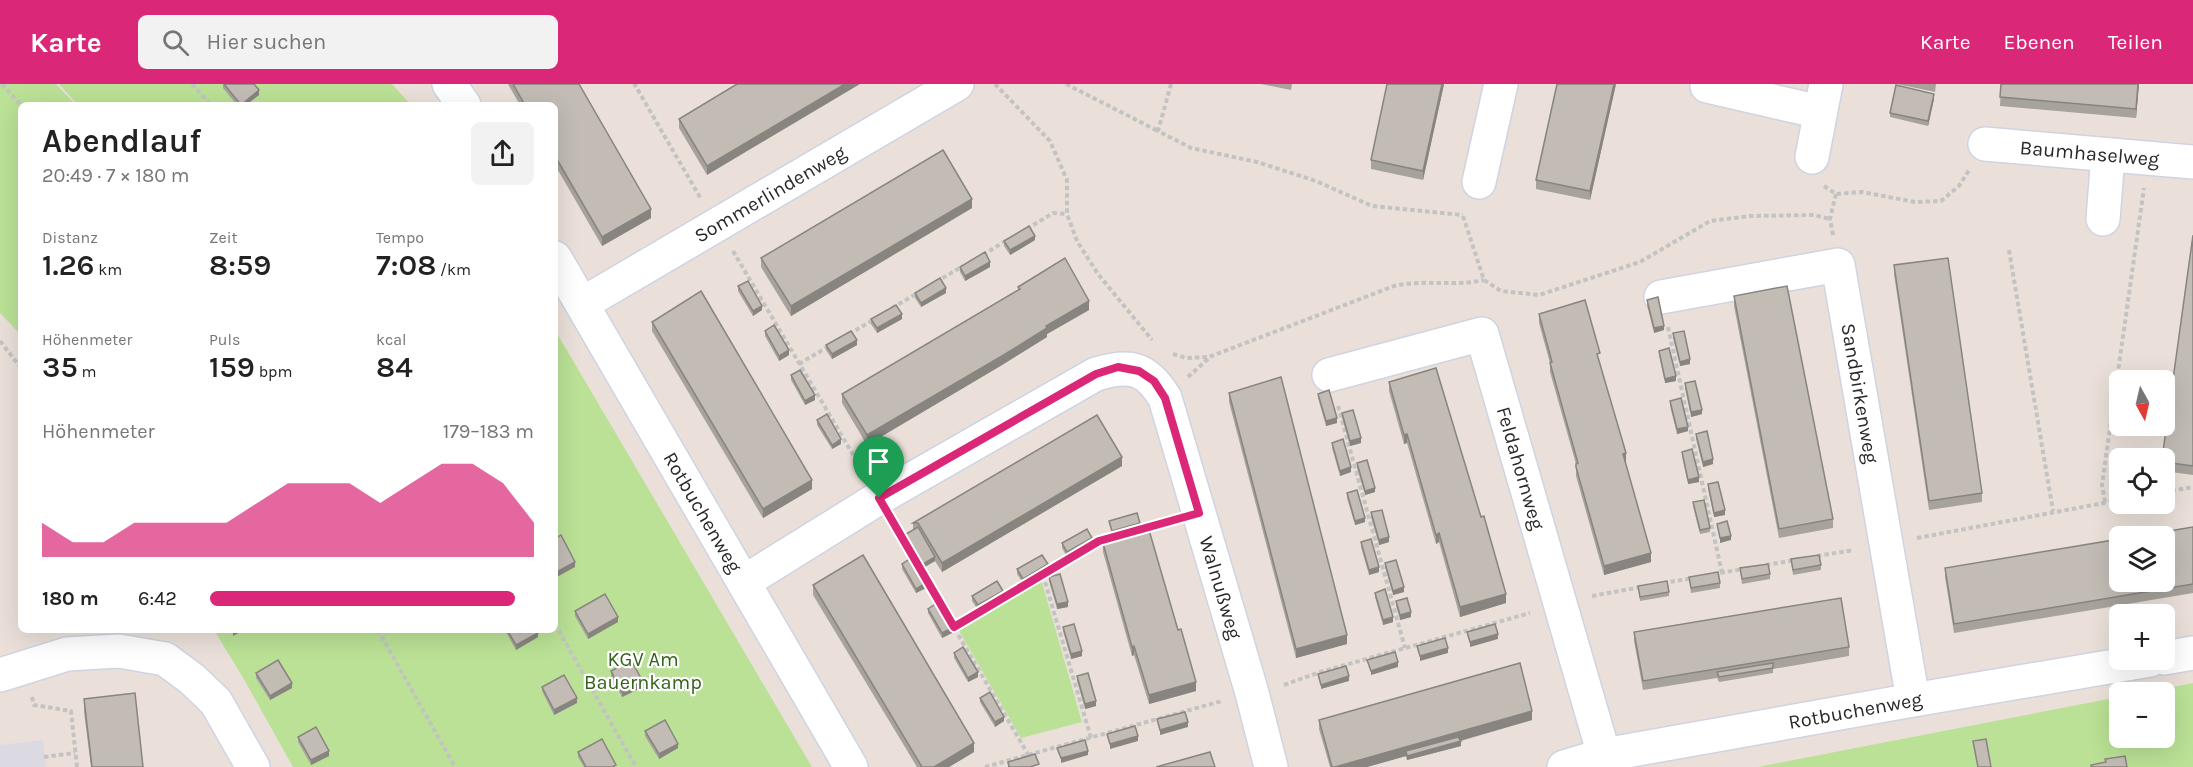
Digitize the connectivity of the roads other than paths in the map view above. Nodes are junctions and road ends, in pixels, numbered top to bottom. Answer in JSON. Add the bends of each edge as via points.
{"nodes":[{"id":1,"x":449,"y":84,"type":"edge"},
{"id":2,"x":957,"y":84,"type":"edge"},
{"id":3,"x":1501,"y":84,"type":"edge"},
{"id":4,"x":1707,"y":86,"type":"dead end"},
{"id":5,"x":1823,"y":98,"type":"edge"},
{"id":6,"x":462,"y":102,"type":"edge"},
{"id":7,"x":1985,"y":144,"type":"road end"},
{"id":8,"x":2108,"y":154,"type":"junction"},
{"id":9,"x":1812,"y":157,"type":"dead end"},
{"id":10,"x":2193,"y":162,"type":"edge"},
{"id":11,"x":1479,"y":182,"type":"road end"},
{"id":12,"x":2103,"y":219,"type":"dead end"},
{"id":13,"x":558,"y":263,"type":"edge"},
{"id":14,"x":582,"y":304,"type":"junction"},
{"id":15,"x":1663,"y":306,"type":"road end"},
{"id":16,"x":1329,"y":375,"type":"road end"},
{"id":17,"x":744,"y":582,"type":"junction"},
{"id":18,"x":2193,"y":653,"type":"edge"},
{"id":19,"x":2175,"y":655,"type":"edge"},
{"id":20,"x":2109,"y":667,"type":"edge"},
{"id":21,"x":0,"y":675,"type":"edge"},
{"id":22,"x":1913,"y":700,"type":"junction"},
{"id":23,"x":1604,"y":755,"type":"junction"},
{"id":24,"x":253,"y":767,"type":"edge"},
{"id":25,"x":851,"y":767,"type":"edge"},
{"id":26,"x":1271,"y":767,"type":"edge"},
{"id":27,"x":1564,"y":767,"type":"edge"}],
"edges":[{"from":1,"to":6,"type":"street"},
{"from":2,"to":14,"type":"street","name":"Sommerlindenweg"},
{"from":3,"to":11,"type":"street"},
{"from":4,"to":5,"type":"street"},
{"from":5,"to":9,"type":"street"},
{"from":7,"to":8,"type":"street","name":"Baumhaselweg"},
{"from":8,"to":10,"type":"street","name":"Baumhaselweg"},
{"from":8,"to":12,"type":"street"},
{"from":13,"to":14,"type":"street","name":"Rotbuchenweg"},
{"from":14,"to":17,"type":"street","name":"Rotbuchenweg"},
{"from":15,"to":22,"type":"street","name":"Sandbirkenweg","via":[[1838,265]]},
{"from":16,"to":23,"type":"street","name":"Feldahornweg","via":[[1482,334]]},
{"from":17,"to":25,"type":"street","name":"Rotbuchenweg"},
{"from":17,"to":26,"type":"street","name":"Walnußweg","via":[[879,498],[1096,374],[1118,367],[1139,371],[1154,381],[1165,398]]},
{"from":18,"to":19,"type":"street"},
{"from":20,"to":22,"type":"street","name":"Rotbuchenweg"},
{"from":21,"to":24,"type":"street","via":[[67,654],[119,651],[165,659],[216,702]]},
{"from":22,"to":23,"type":"street","name":"Rotbuchenweg"},
{"from":23,"to":27,"type":"street","name":"Rotbuchenweg"}]}
